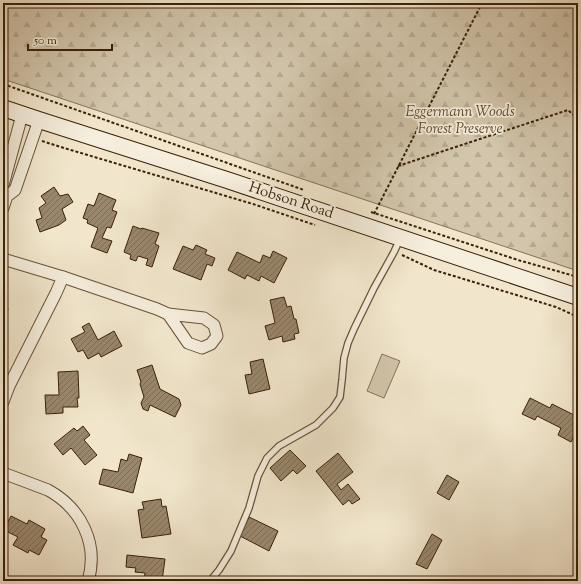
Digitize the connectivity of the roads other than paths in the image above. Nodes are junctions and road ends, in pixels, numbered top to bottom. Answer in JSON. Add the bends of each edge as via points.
{"nodes":[{"id":1,"x":3,"y":108,"type":"edge"},
{"id":2,"x":22,"y":115,"type":"junction"},
{"id":3,"x":39,"y":120,"type":"junction"},
{"id":4,"x":3,"y":185,"type":"edge"},
{"id":5,"x":5,"y":194,"type":"edge"},
{"id":6,"x":3,"y":208,"type":"edge"},
{"id":7,"x":401,"y":237,"type":"junction"},
{"id":8,"x":3,"y":259,"type":"edge"},
{"id":9,"x":63,"y":277,"type":"junction"},
{"id":10,"x":578,"y":297,"type":"edge"},
{"id":11,"x":168,"y":314,"type":"dead end"},
{"id":12,"x":3,"y":402,"type":"edge"},
{"id":13,"x":3,"y":473,"type":"edge"},
{"id":14,"x":88,"y":581,"type":"edge"},
{"id":15,"x":210,"y":581,"type":"edge"}],
"edges":[{"from":1,"to":2,"type":"main road","name":"Hobson Road"},
{"from":2,"to":3,"type":"main road","name":"Hobson Road"},
{"from":2,"to":4,"type":"street"},
{"from":3,"to":5,"type":"street","via":[[15,190]]},
{"from":3,"to":7,"type":"main road","name":"Hobson Road"},
{"from":5,"to":6,"type":"street"},
{"from":7,"to":10,"type":"main road","name":"Hobson Road"},
{"from":7,"to":15,"type":"lane","via":[[348,343],[340,397],[316,425],[279,446],[267,458],[231,551]]},
{"from":8,"to":9,"type":"street"},
{"from":9,"to":11,"type":"street"},
{"from":9,"to":12,"type":"street"},
{"from":13,"to":14,"type":"street","via":[[48,490],[74,511],[82,523],[90,545]]}]}
